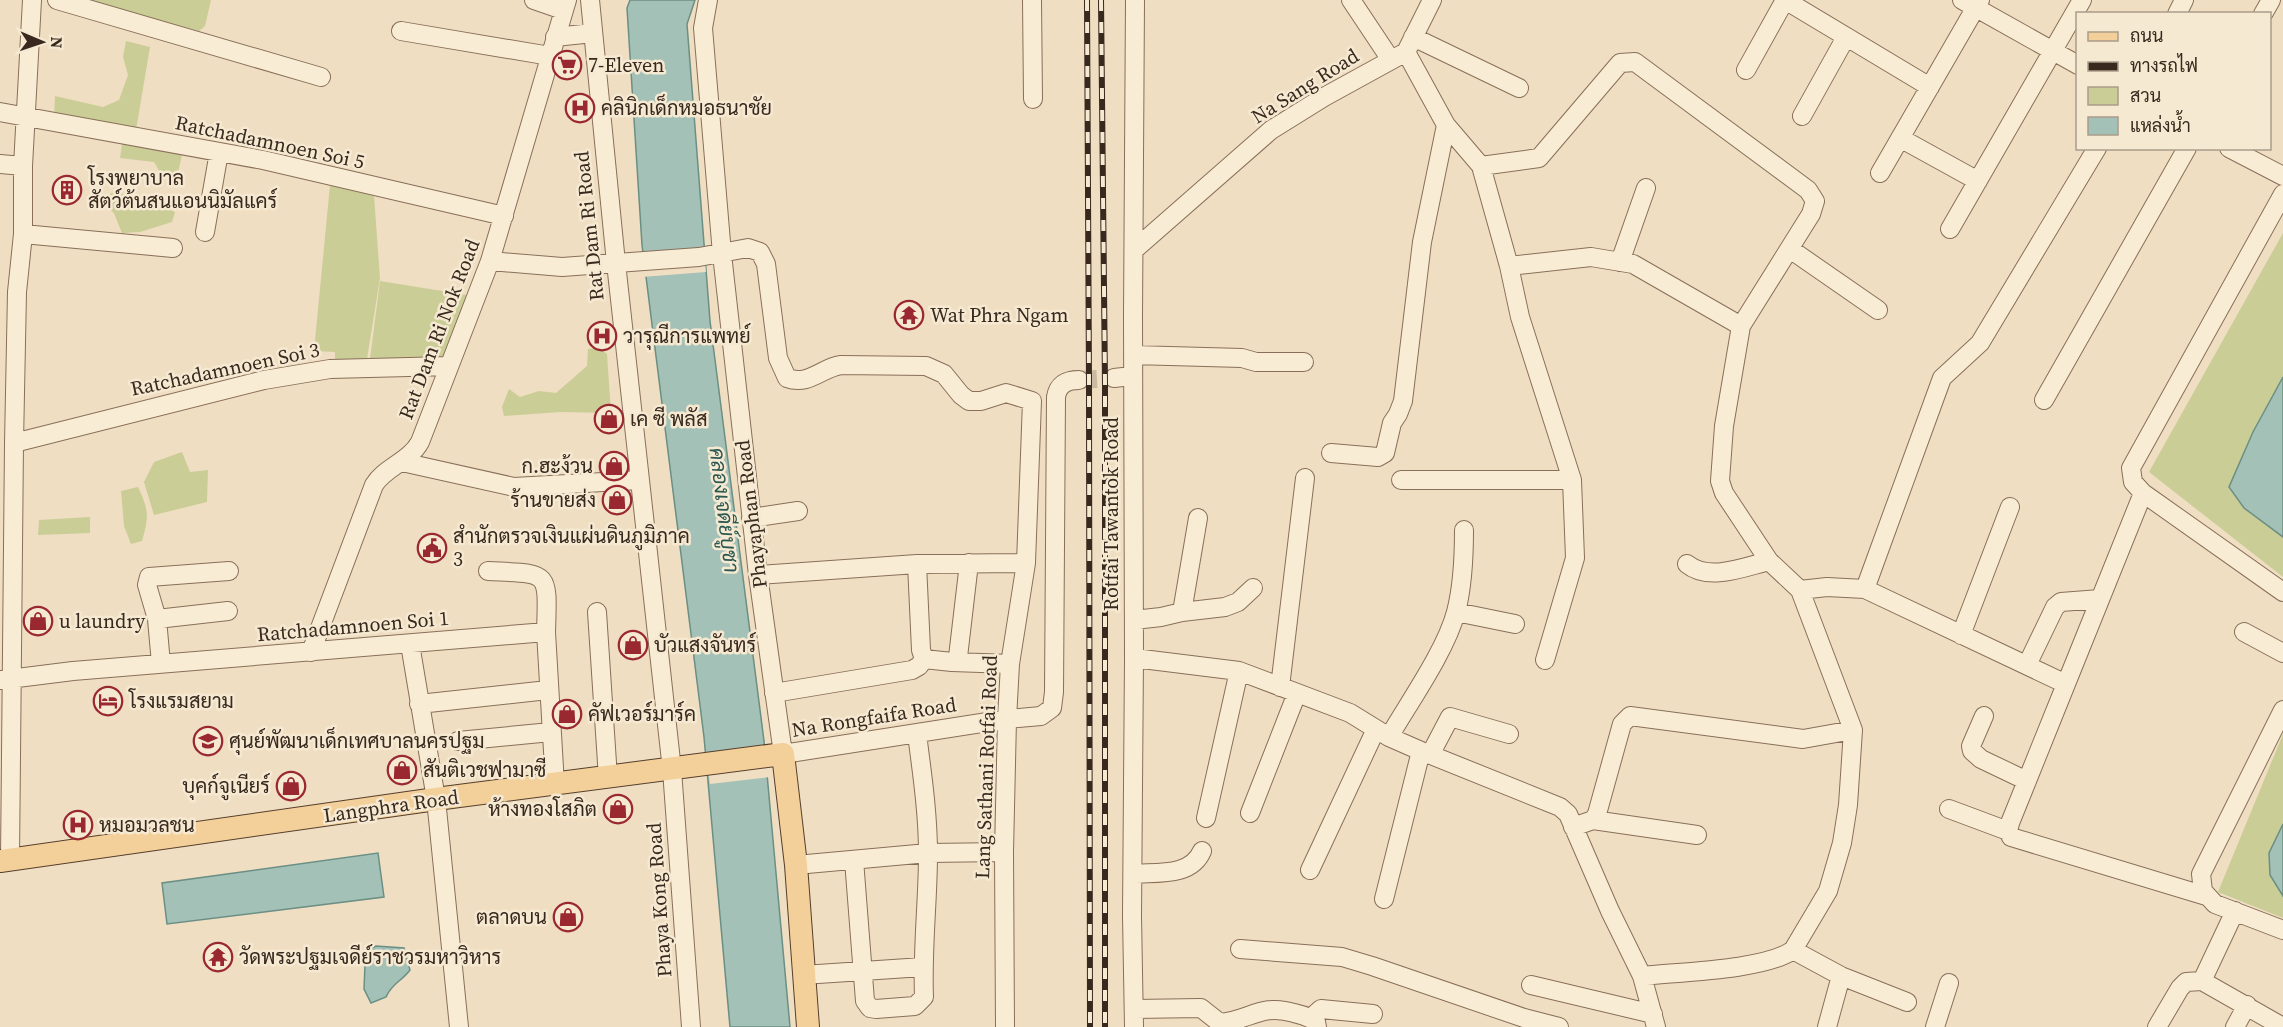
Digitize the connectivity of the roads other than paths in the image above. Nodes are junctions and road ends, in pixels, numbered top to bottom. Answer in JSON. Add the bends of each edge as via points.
{"nodes":[{"id":1,"x":32,"y":0,"type":"edge"},
{"id":2,"x":57,"y":0,"type":"edge"},
{"id":3,"x":534,"y":0,"type":"edge"},
{"id":4,"x":590,"y":0,"type":"edge"},
{"id":5,"x":708,"y":0,"type":"edge"},
{"id":6,"x":1032,"y":0,"type":"edge"},
{"id":7,"x":1123,"y":0,"type":"edge"},
{"id":8,"x":1135,"y":0,"type":"edge"},
{"id":9,"x":1351,"y":0,"type":"edge"},
{"id":10,"x":1785,"y":0,"type":"edge"},
{"id":11,"x":2082,"y":0,"type":"edge"},
{"id":12,"x":1431,"y":2,"type":"edge"},
{"id":13,"x":1973,"y":3,"type":"edge"},
{"id":14,"x":565,"y":5,"type":"edge"},
{"id":15,"x":401,"y":31,"type":"dead end"},
{"id":16,"x":593,"y":33,"type":"junction"},
{"id":17,"x":555,"y":37,"type":"junction"},
{"id":18,"x":1846,"y":37,"type":"junction"},
{"id":19,"x":1403,"y":50,"type":"junction"},
{"id":20,"x":2053,"y":52,"type":"junction"},
{"id":21,"x":550,"y":56,"type":"junction"},
{"id":22,"x":2076,"y":64,"type":"edge"},
{"id":23,"x":1746,"y":70,"type":"dead end"},
{"id":24,"x":321,"y":77,"type":"dead end"},
{"id":25,"x":1930,"y":87,"type":"junction"},
{"id":26,"x":1519,"y":88,"type":"dead end"},
{"id":27,"x":1034,"y":99,"type":"dead end"},
{"id":28,"x":0,"y":112,"type":"edge"},
{"id":29,"x":1802,"y":116,"type":"dead end"},
{"id":30,"x":26,"y":118,"type":"junction"},
{"id":31,"x":1446,"y":125,"type":"junction"},
{"id":32,"x":1900,"y":138,"type":"junction"},
{"id":33,"x":2096,"y":150,"type":"edge"},
{"id":34,"x":2186,"y":150,"type":"edge"},
{"id":35,"x":2233,"y":150,"type":"edge"},
{"id":36,"x":219,"y":152,"type":"junction"},
{"id":37,"x":0,"y":164,"type":"edge"},
{"id":38,"x":23,"y":166,"type":"junction"},
{"id":39,"x":1481,"y":166,"type":"junction"},
{"id":40,"x":1880,"y":173,"type":"dead end"},
{"id":41,"x":2283,"y":176,"type":"edge"},
{"id":42,"x":1978,"y":181,"type":"junction"},
{"id":43,"x":1646,"y":188,"type":"dead end"},
{"id":44,"x":2283,"y":194,"type":"edge"},
{"id":45,"x":504,"y":216,"type":"junction"},
{"id":46,"x":1950,"y":229,"type":"dead end"},
{"id":47,"x":205,"y":232,"type":"dead end"},
{"id":48,"x":23,"y":234,"type":"junction"},
{"id":49,"x":173,"y":248,"type":"dead end"},
{"id":50,"x":1790,"y":249,"type":"junction"},
{"id":51,"x":1134,"y":250,"type":"junction"},
{"id":52,"x":722,"y":254,"type":"junction"},
{"id":53,"x":490,"y":261,"type":"junction"},
{"id":54,"x":1620,"y":262,"type":"junction"},
{"id":55,"x":616,"y":263,"type":"junction"},
{"id":56,"x":1509,"y":266,"type":"junction"},
{"id":57,"x":1878,"y":310,"type":"dead end"},
{"id":58,"x":1741,"y":326,"type":"junction"},
{"id":59,"x":1133,"y":355,"type":"junction"},
{"id":60,"x":1304,"y":362,"type":"dead end"},
{"id":61,"x":448,"y":366,"type":"junction"},
{"id":62,"x":1078,"y":380,"type":"tunnel mouth"},
{"id":63,"x":2044,"y":400,"type":"dead end"},
{"id":64,"x":10,"y":438,"type":"edge"},
{"id":65,"x":1331,"y":453,"type":"dead end"},
{"id":66,"x":402,"y":462,"type":"junction"},
{"id":67,"x":1305,"y":478,"type":"dead end"},
{"id":68,"x":639,"y":480,"type":"junction"},
{"id":69,"x":1401,"y":480,"type":"dead end"},
{"id":70,"x":1572,"y":480,"type":"junction"},
{"id":71,"x":2143,"y":493,"type":"junction"},
{"id":72,"x":2010,"y":507,"type":"dead end"},
{"id":73,"x":798,"y":511,"type":"dead end"},
{"id":74,"x":752,"y":518,"type":"junction"},
{"id":75,"x":1198,"y":518,"type":"dead end"},
{"id":76,"x":1464,"y":530,"type":"dead end"},
{"id":77,"x":1769,"y":561,"type":"junction"},
{"id":78,"x":969,"y":563,"type":"junction"},
{"id":79,"x":1026,"y":563,"type":"junction"},
{"id":80,"x":917,"y":564,"type":"junction"},
{"id":81,"x":1687,"y":564,"type":"dead end"},
{"id":82,"x":229,"y":571,"type":"dead end"},
{"id":83,"x":488,"y":571,"type":"dead end"},
{"id":84,"x":758,"y":575,"type":"junction"},
{"id":85,"x":1253,"y":588,"type":"dead end"},
{"id":86,"x":1865,"y":589,"type":"junction"},
{"id":87,"x":1800,"y":590,"type":"junction"},
{"id":88,"x":2283,"y":592,"type":"edge"},
{"id":89,"x":2100,"y":599,"type":"junction"},
{"id":90,"x":228,"y":611,"type":"dead end"},
{"id":91,"x":597,"y":612,"type":"dead end"},
{"id":92,"x":1182,"y":612,"type":"junction"},
{"id":93,"x":1456,"y":612,"type":"junction"},
{"id":94,"x":157,"y":619,"type":"junction"},
{"id":95,"x":1134,"y":620,"type":"junction"},
{"id":96,"x":1515,"y":624,"type":"dead end"},
{"id":97,"x":546,"y":632,"type":"junction"},
{"id":98,"x":2244,"y":632,"type":"dead end"},
{"id":99,"x":1961,"y":634,"type":"junction"},
{"id":100,"x":410,"y":644,"type":"junction"},
{"id":101,"x":311,"y":652,"type":"junction"},
{"id":102,"x":2283,"y":653,"type":"edge"},
{"id":103,"x":1134,"y":658,"type":"junction"},
{"id":104,"x":924,"y":659,"type":"junction"},
{"id":105,"x":1545,"y":660,"type":"dead end"},
{"id":106,"x":952,"y":662,"type":"junction"},
{"id":107,"x":161,"y":663,"type":"junction"},
{"id":108,"x":1010,"y":664,"type":"junction"},
{"id":109,"x":2027,"y":665,"type":"junction"},
{"id":110,"x":1239,"y":671,"type":"junction"},
{"id":111,"x":6,"y":680,"type":"edge"},
{"id":112,"x":2066,"y":684,"type":"junction"},
{"id":113,"x":548,"y":690,"type":"junction"},
{"id":114,"x":1289,"y":690,"type":"junction"},
{"id":115,"x":774,"y":693,"type":"junction"},
{"id":116,"x":419,"y":704,"type":"junction"},
{"id":117,"x":2283,"y":710,"type":"edge"},
{"id":118,"x":1984,"y":716,"type":"dead end"},
{"id":119,"x":1007,"y":719,"type":"junction"},
{"id":120,"x":1853,"y":730,"type":"junction"},
{"id":121,"x":551,"y":732,"type":"junction"},
{"id":122,"x":1383,"y":733,"type":"junction"},
{"id":123,"x":917,"y":734,"type":"junction"},
{"id":124,"x":1509,"y":734,"type":"dead end"},
{"id":125,"x":458,"y":741,"type":"dead end"},
{"id":126,"x":1425,"y":753,"type":"junction"},
{"id":127,"x":777,"y":755,"type":"junction"},
{"id":128,"x":672,"y":770,"type":"junction"},
{"id":129,"x":608,"y":778,"type":"junction"},
{"id":130,"x":2027,"y":781,"type":"junction"},
{"id":131,"x":555,"y":784,"type":"junction"},
{"id":132,"x":436,"y":799,"type":"junction"},
{"id":133,"x":1950,"y":809,"type":"dead end"},
{"id":134,"x":1250,"y":813,"type":"dead end"},
{"id":135,"x":1206,"y":818,"type":"dead end"},
{"id":136,"x":1593,"y":820,"type":"junction"},
{"id":137,"x":1573,"y":827,"type":"junction"},
{"id":138,"x":2008,"y":831,"type":"junction"},
{"id":139,"x":1696,"y":835,"type":"dead end"},
{"id":140,"x":1202,"y":851,"type":"dead end"},
{"id":141,"x":1004,"y":852,"type":"junction"},
{"id":142,"x":928,"y":853,"type":"junction"},
{"id":143,"x":5,"y":860,"type":"edge"},
{"id":144,"x":854,"y":860,"type":"junction"},
{"id":145,"x":796,"y":865,"type":"junction"},
{"id":146,"x":1311,"y":870,"type":"dead end"},
{"id":147,"x":1133,"y":874,"type":"junction"},
{"id":148,"x":2206,"y":896,"type":"junction"},
{"id":149,"x":1384,"y":899,"type":"dead end"},
{"id":150,"x":1132,"y":904,"type":"junction"},
{"id":151,"x":2235,"y":911,"type":"junction"},
{"id":152,"x":2283,"y":930,"type":"edge"},
{"id":153,"x":1240,"y":949,"type":"dead end"},
{"id":154,"x":1793,"y":950,"type":"junction"},
{"id":155,"x":922,"y":967,"type":"junction"},
{"id":156,"x":862,"y":971,"type":"junction"},
{"id":157,"x":803,"y":975,"type":"junction"},
{"id":158,"x":1642,"y":976,"type":"junction"},
{"id":159,"x":1841,"y":976,"type":"junction"},
{"id":160,"x":2202,"y":981,"type":"junction"},
{"id":161,"x":1949,"y":983,"type":"dead end"},
{"id":162,"x":1531,"y":985,"type":"dead end"},
{"id":163,"x":1907,"y":1002,"type":"dead end"},
{"id":164,"x":2247,"y":1005,"type":"junction"},
{"id":165,"x":1373,"y":1014,"type":"dead end"},
{"id":166,"x":1134,"y":1018,"type":"edge"},
{"id":167,"x":1655,"y":1021,"type":"edge"},
{"id":168,"x":1314,"y":1022,"type":"edge"},
{"id":169,"x":459,"y":1027,"type":"edge"},
{"id":170,"x":691,"y":1027,"type":"edge"},
{"id":171,"x":808,"y":1027,"type":"edge"},
{"id":172,"x":1005,"y":1027,"type":"edge"},
{"id":173,"x":1558,"y":1027,"type":"edge"},
{"id":174,"x":1827,"y":1027,"type":"edge"},
{"id":175,"x":1935,"y":1027,"type":"edge"},
{"id":176,"x":2157,"y":1027,"type":"edge"},
{"id":177,"x":2235,"y":1027,"type":"edge"},
{"id":178,"x":2283,"y":1027,"type":"edge"}],
"edges":[{"from":1,"to":30,"type":"street"},
{"from":2,"to":24,"type":"street"},
{"from":3,"to":14,"type":"street"},
{"from":4,"to":16,"type":"street","name":"Rat Dam Ri Road"},
{"from":5,"to":52,"type":"street","name":"Phayaphan Road","via":[[703,28]]},
{"from":6,"to":27,"type":"street"},
{"from":7,"to":150,"type":"street","via":[[1118,378],[1121,860]]},
{"from":8,"to":51,"type":"street","name":"Rotfai Tawantok Road"},
{"from":9,"to":19,"type":"street"},
{"from":10,"to":18,"type":"street"},
{"from":10,"to":23,"type":"street"},
{"from":11,"to":20,"type":"street"},
{"from":12,"to":19,"type":"street"},
{"from":13,"to":20,"type":"street"},
{"from":13,"to":25,"type":"street"},
{"from":14,"to":17,"type":"street","name":"Rat Dam Ri Nok Road"},
{"from":15,"to":21,"type":"street"},
{"from":16,"to":17,"type":"street"},
{"from":16,"to":55,"type":"street","name":"Rat Dam Ri Road"},
{"from":17,"to":21,"type":"street","name":"Rat Dam Ri Nok Road"},
{"from":18,"to":25,"type":"street"},
{"from":18,"to":29,"type":"street"},
{"from":19,"to":26,"type":"street"},
{"from":19,"to":31,"type":"street"},
{"from":19,"to":51,"type":"street","name":"Na Sang Road","via":[[1271,130]]},
{"from":20,"to":22,"type":"street"},
{"from":20,"to":42,"type":"street"},
{"from":21,"to":45,"type":"street","name":"Rat Dam Ri Nok Road"},
{"from":25,"to":32,"type":"street"},
{"from":28,"to":30,"type":"street","name":"Ratchadamnoen Soi 5"},
{"from":30,"to":36,"type":"street","name":"Ratchadamnoen Soi 5"},
{"from":30,"to":38,"type":"street"},
{"from":31,"to":39,"type":"street"},
{"from":31,"to":65,"type":"street","via":[[1422,242],[1401,409],[1392,423],[1385,453],[1378,457]]},
{"from":32,"to":40,"type":"street"},
{"from":32,"to":42,"type":"street"},
{"from":33,"to":86,"type":"street","via":[[1980,343],[1942,378]]},
{"from":34,"to":63,"type":"street"},
{"from":35,"to":41,"type":"street"},
{"from":36,"to":45,"type":"street","name":"Ratchadamnoen Soi 5"},
{"from":36,"to":47,"type":"street"},
{"from":37,"to":38,"type":"street"},
{"from":38,"to":48,"type":"street"},
{"from":39,"to":50,"type":"street","via":[[1539,158],[1620,63],[1635,62],[1808,190],[1815,201]]},
{"from":39,"to":56,"type":"street"},
{"from":42,"to":46,"type":"street"},
{"from":43,"to":54,"type":"street"},
{"from":44,"to":71,"type":"street","via":[[2132,468],[2133,482]]},
{"from":45,"to":53,"type":"street","name":"Rat Dam Ri Nok Road"},
{"from":48,"to":49,"type":"street"},
{"from":48,"to":64,"type":"street"},
{"from":50,"to":57,"type":"street"},
{"from":50,"to":58,"type":"street"},
{"from":51,"to":59,"type":"street","name":"Rotfai Tawantok Road"},
{"from":52,"to":55,"type":"street"},
{"from":52,"to":74,"type":"street","name":"Phayaphan Road"},
{"from":52,"to":79,"type":"street","name":"Lang Sathani Rotfai Road","via":[[748,248],[760,252],[766,264],[778,358],[787,378],[806,380],[829,367],[926,366],[944,374],[969,401],[1006,393],[1032,401]]},
{"from":53,"to":55,"type":"street","via":[[562,267]]},
{"from":53,"to":61,"type":"street","name":"Rat Dam Ri Nok Road"},
{"from":54,"to":56,"type":"street","via":[[1591,257]]},
{"from":54,"to":58,"type":"street","via":[[1633,264]]},
{"from":55,"to":68,"type":"street","name":"Rat Dam Ri Road"},
{"from":56,"to":70,"type":"street","via":[[1520,317]]},
{"from":58,"to":77,"type":"street","via":[[1724,426],[1720,480],[1724,493]]},
{"from":59,"to":60,"type":"street"},
{"from":59,"to":95,"type":"street","name":"Rotfai Tawantok Road"},
{"from":61,"to":64,"type":"street","name":"Ratchadamnoen Soi 3","via":[[330,369],[246,384]]},
{"from":61,"to":66,"type":"street","name":"Rat Dam Ri Nok Road","via":[[420,442]]},
{"from":62,"to":119,"type":"street","name":"Na Rongfaifa Road","via":[[1063,383],[1056,397],[1054,700],[1052,708],[1041,716]]},
{"from":64,"to":111,"type":"street"},
{"from":66,"to":68,"type":"street","via":[[514,487]]},
{"from":66,"to":101,"type":"street","name":"Rat Dam Ri Nok Road","via":[[374,485]]},
{"from":67,"to":114,"type":"street"},
{"from":68,"to":128,"type":"street","name":"Rat Dam Ri Road"},
{"from":69,"to":70,"type":"street"},
{"from":70,"to":105,"type":"street","via":[[1575,558]]},
{"from":71,"to":88,"type":"street"},
{"from":71,"to":89,"type":"street"},
{"from":72,"to":99,"type":"street"},
{"from":73,"to":74,"type":"street"},
{"from":74,"to":84,"type":"street","name":"Phayaphan Road"},
{"from":75,"to":92,"type":"street"},
{"from":76,"to":93,"type":"street"},
{"from":77,"to":81,"type":"street","via":[[1714,573],[1703,573]]},
{"from":77,"to":87,"type":"street"},
{"from":78,"to":79,"type":"street"},
{"from":78,"to":80,"type":"street"},
{"from":78,"to":106,"type":"street","via":[[958,657]]},
{"from":79,"to":108,"type":"street","name":"Lang Sathani Rotfai Road"},
{"from":80,"to":84,"type":"street"},
{"from":80,"to":104,"type":"street"},
{"from":82,"to":94,"type":"street","via":[[149,577],[147,585]]},
{"from":83,"to":97,"type":"street","via":[[530,573],[542,579],[547,589]]},
{"from":84,"to":115,"type":"street","name":"Phayaphan Road"},
{"from":85,"to":92,"type":"street","via":[[1238,602],[1225,607]]},
{"from":86,"to":87,"type":"street"},
{"from":86,"to":99,"type":"street"},
{"from":87,"to":120,"type":"street"},
{"from":89,"to":109,"type":"street","via":[[2061,602],[2055,607]]},
{"from":89,"to":112,"type":"street"},
{"from":90,"to":94,"type":"street"},
{"from":91,"to":129,"type":"street"},
{"from":92,"to":95,"type":"street"},
{"from":93,"to":96,"type":"street"},
{"from":93,"to":122,"type":"street","via":[[1446,639]]},
{"from":94,"to":107,"type":"street"},
{"from":95,"to":103,"type":"street","name":"Rotfai Tawantok Road"},
{"from":97,"to":100,"type":"street","name":"Ratchadamnoen Soi 1"},
{"from":97,"to":113,"type":"street"},
{"from":98,"to":102,"type":"street"},
{"from":99,"to":109,"type":"street"},
{"from":100,"to":101,"type":"street","name":"Ratchadamnoen Soi 1"},
{"from":100,"to":116,"type":"street"},
{"from":101,"to":107,"type":"street","name":"Ratchadamnoen Soi 1"},
{"from":103,"to":110,"type":"street"},
{"from":103,"to":147,"type":"street","name":"Rotfai Tawantok Road"},
{"from":104,"to":106,"type":"street"},
{"from":104,"to":115,"type":"street","via":[[912,670]]},
{"from":106,"to":108,"type":"street"},
{"from":107,"to":111,"type":"street","name":"Ratchadamnoen Soi 1"},
{"from":108,"to":119,"type":"street","name":"Lang Sathani Rotfai Road"},
{"from":109,"to":112,"type":"street"},
{"from":110,"to":114,"type":"street"},
{"from":110,"to":135,"type":"street"},
{"from":111,"to":143,"type":"street"},
{"from":112,"to":130,"type":"street"},
{"from":113,"to":116,"type":"street"},
{"from":113,"to":121,"type":"street"},
{"from":114,"to":122,"type":"street","via":[[1350,712]]},
{"from":114,"to":134,"type":"street"},
{"from":115,"to":127,"type":"street","name":"Phayaphan Road"},
{"from":116,"to":132,"type":"street"},
{"from":117,"to":148,"type":"street","via":[[2202,874]]},
{"from":118,"to":130,"type":"street","via":[[1972,751]]},
{"from":119,"to":123,"type":"street","name":"Na Rongfaifa Road"},
{"from":119,"to":141,"type":"street","name":"Lang Sathani Rotfai Road"},
{"from":120,"to":136,"type":"street","via":[[1797,738],[1630,716],[1622,724]]},
{"from":120,"to":154,"type":"street","via":[[1842,843],[1828,891]]},
{"from":121,"to":125,"type":"street"},
{"from":121,"to":131,"type":"street"},
{"from":122,"to":126,"type":"street"},
{"from":122,"to":146,"type":"street"},
{"from":123,"to":127,"type":"street","name":"Na Rongfaifa Road"},
{"from":123,"to":142,"type":"street"},
{"from":124,"to":126,"type":"street","via":[[1450,717]]},
{"from":126,"to":137,"type":"street","via":[[1560,807]]},
{"from":126,"to":149,"type":"street"},
{"from":127,"to":128,"type":"main road","name":"Langphra Road"},
{"from":127,"to":145,"type":"main road","name":"Phayaphan Road"},
{"from":128,"to":129,"type":"main road","name":"Langphra Road"},
{"from":128,"to":170,"type":"street","name":"Phaya Kong Road"},
{"from":129,"to":131,"type":"main road","name":"Langphra Road"},
{"from":130,"to":138,"type":"street"},
{"from":131,"to":132,"type":"main road","name":"Langphra Road"},
{"from":132,"to":143,"type":"main road","name":"Langphra Road"},
{"from":132,"to":169,"type":"street"},
{"from":133,"to":138,"type":"street"},
{"from":136,"to":137,"type":"street"},
{"from":136,"to":139,"type":"street"},
{"from":137,"to":158,"type":"street"},
{"from":138,"to":148,"type":"street","via":[[2011,837],[2034,845]]},
{"from":140,"to":147,"type":"street","via":[[1189,868]]},
{"from":141,"to":142,"type":"street"},
{"from":141,"to":172,"type":"street","name":"Lang Sathani Rotfai Road"},
{"from":142,"to":144,"type":"street"},
{"from":142,"to":155,"type":"street"},
{"from":144,"to":145,"type":"street"},
{"from":144,"to":156,"type":"street"},
{"from":145,"to":157,"type":"main road","name":"Phayaphan Road"},
{"from":147,"to":150,"type":"street","name":"Rotfai Tawantok Road"},
{"from":148,"to":151,"type":"street"},
{"from":150,"to":166,"type":"street","name":"Rotfai Tawantok Road"},
{"from":151,"to":152,"type":"street"},
{"from":151,"to":160,"type":"street"},
{"from":153,"to":173,"type":"street","via":[[1342,957]]},
{"from":154,"to":158,"type":"street","via":[[1760,963]]},
{"from":154,"to":159,"type":"street"},
{"from":155,"to":156,"type":"street"},
{"from":155,"to":156,"type":"street","via":[[921,1002],[915,1006],[876,1009],[865,1001]]},
{"from":156,"to":157,"type":"street"},
{"from":157,"to":171,"type":"main road","name":"Phayaphan Road"},
{"from":158,"to":167,"type":"street"},
{"from":159,"to":163,"type":"street"},
{"from":159,"to":174,"type":"street"},
{"from":160,"to":164,"type":"street"},
{"from":160,"to":176,"type":"street","via":[[2186,982],[2180,988]]},
{"from":161,"to":175,"type":"street"},
{"from":162,"to":167,"type":"street"},
{"from":164,"to":177,"type":"street"},
{"from":164,"to":178,"type":"street"},
{"from":165,"to":168,"type":"street","via":[[1321,1009]]},
{"from":166,"to":168,"type":"street","via":[[1201,1008],[1220,1023],[1282,1009]]}]}
